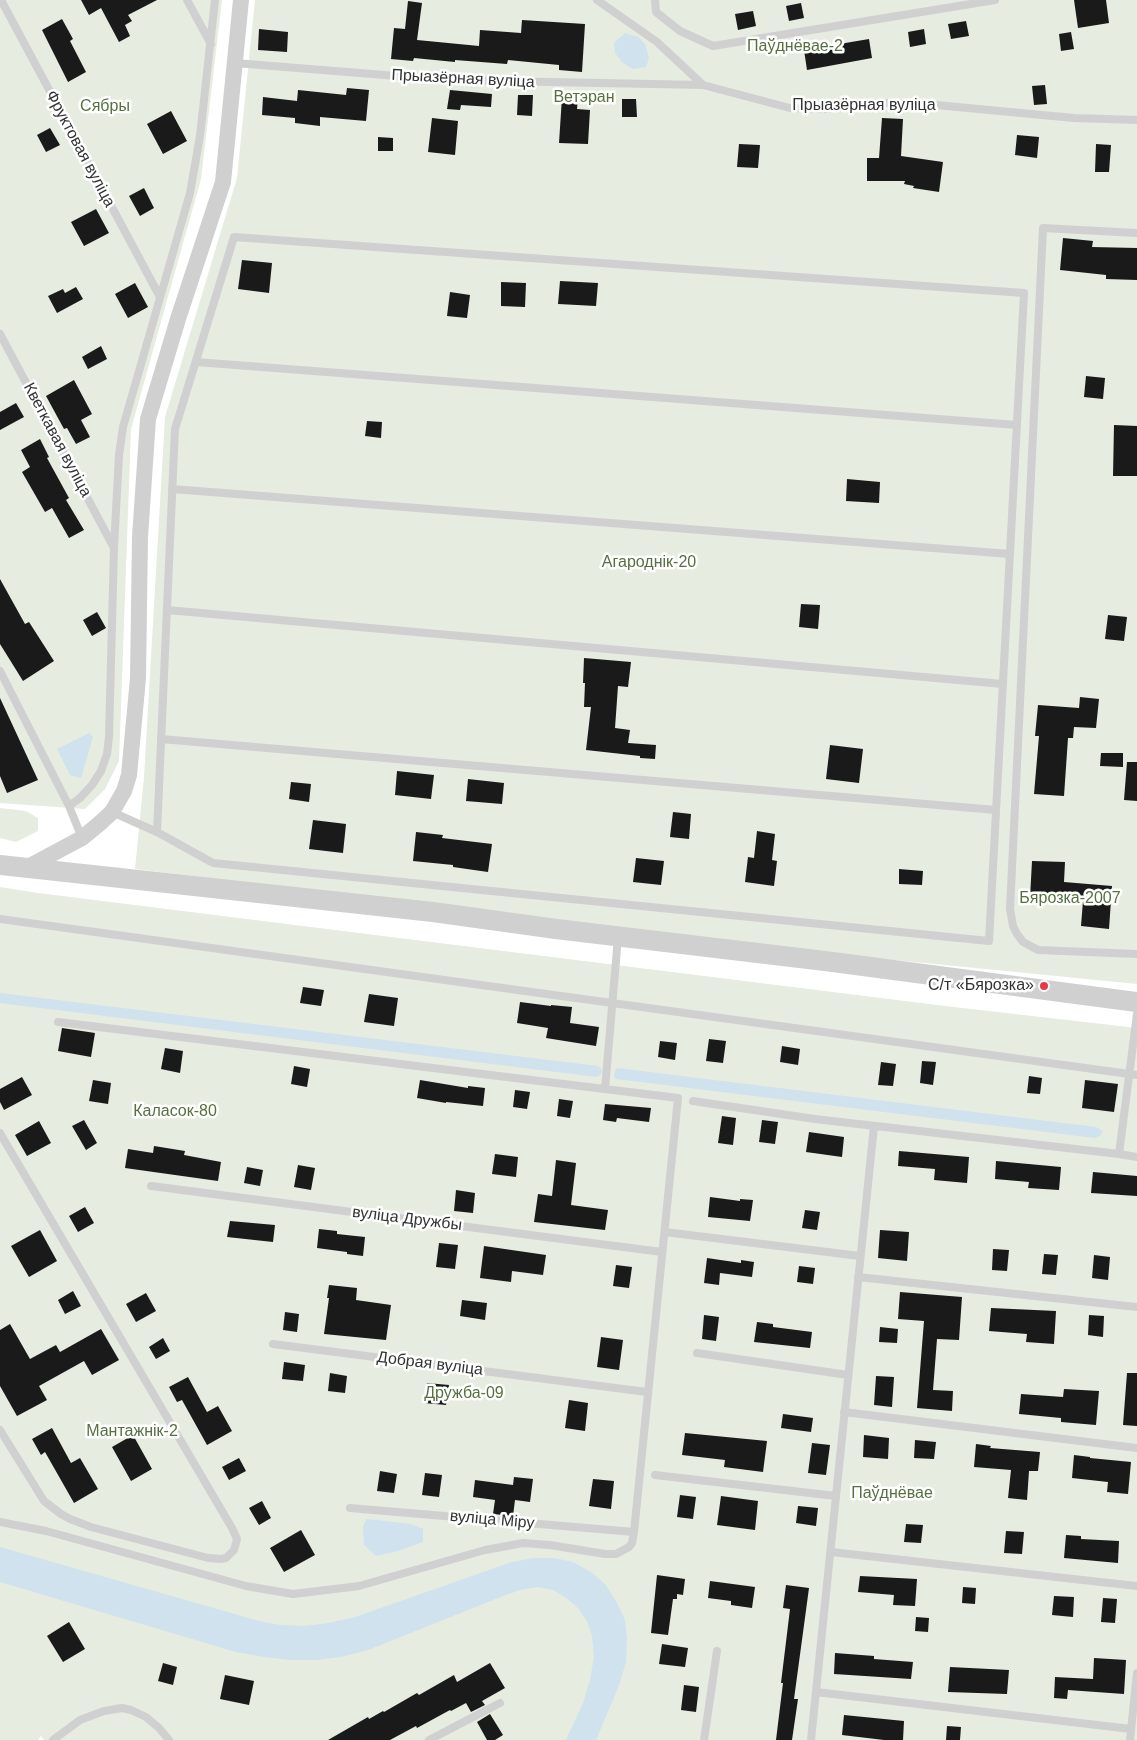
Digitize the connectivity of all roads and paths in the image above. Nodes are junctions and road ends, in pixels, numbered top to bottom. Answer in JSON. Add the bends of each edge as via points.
{"nodes":[{"id":1,"x":1,"y":0,"type":"edge"},
{"id":2,"x":187,"y":0,"type":"edge"},
{"id":3,"x":215,"y":0,"type":"edge"},
{"id":4,"x":241,"y":0,"type":"edge"},
{"id":5,"x":597,"y":0,"type":"edge"},
{"id":6,"x":655,"y":0,"type":"edge"},
{"id":7,"x":995,"y":0,"type":"edge"},
{"id":8,"x":211,"y":44,"type":"junction"},
{"id":9,"x":234,"y":63,"type":"junction"},
{"id":10,"x":703,"y":85,"type":"junction"},
{"id":11,"x":1137,"y":120,"type":"edge"},
{"id":12,"x":1137,"y":233,"type":"edge"},
{"id":13,"x":160,"y":297,"type":"junction"},
{"id":14,"x":0,"y":334,"type":"edge"},
{"id":15,"x":196,"y":362,"type":"junction"},
{"id":16,"x":1017,"y":425,"type":"junction"},
{"id":17,"x":172,"y":489,"type":"junction"},
{"id":18,"x":114,"y":547,"type":"junction"},
{"id":19,"x":1010,"y":554,"type":"junction"},
{"id":20,"x":167,"y":610,"type":"junction"},
{"id":21,"x":0,"y":671,"type":"edge"},
{"id":22,"x":1003,"y":684,"type":"junction"},
{"id":23,"x":161,"y":739,"type":"junction"},
{"id":24,"x":69,"y":806,"type":"junction"},
{"id":25,"x":996,"y":810,"type":"junction"},
{"id":26,"x":112,"y":812,"type":"junction"},
{"id":27,"x":157,"y":832,"type":"junction"},
{"id":28,"x":82,"y":838,"type":"junction"},
{"id":29,"x":0,"y":865,"type":"edge"},
{"id":30,"x":28,"y":868,"type":"junction"},
{"id":31,"x":0,"y":920,"type":"edge"},
{"id":32,"x":618,"y":936,"type":"junction"},
{"id":33,"x":1137,"y":954,"type":"edge"},
{"id":34,"x":1137,"y":1002,"type":"edge"},
{"id":35,"x":613,"y":1004,"type":"junction"},
{"id":36,"x":1137,"y":1014,"type":"edge"},
{"id":37,"x":58,"y":1022,"type":"dead end"},
{"id":38,"x":1133,"y":1075,"type":"edge"},
{"id":39,"x":605,"y":1090,"type":"junction"},
{"id":40,"x":693,"y":1101,"type":"dead end"},
{"id":41,"x":874,"y":1126,"type":"junction"},
{"id":42,"x":0,"y":1133,"type":"edge"},
{"id":43,"x":1119,"y":1154,"type":"junction"},
{"id":44,"x":1137,"y":1157,"type":"edge"},
{"id":45,"x":151,"y":1186,"type":"dead end"},
{"id":46,"x":664,"y":1232,"type":"junction"},
{"id":47,"x":662,"y":1252,"type":"junction"},
{"id":48,"x":860,"y":1256,"type":"junction"},
{"id":49,"x":858,"y":1277,"type":"junction"},
{"id":50,"x":1137,"y":1307,"type":"edge"},
{"id":51,"x":273,"y":1344,"type":"dead end"},
{"id":52,"x":697,"y":1353,"type":"dead end"},
{"id":53,"x":848,"y":1376,"type":"junction"},
{"id":54,"x":647,"y":1392,"type":"junction"},
{"id":55,"x":844,"y":1412,"type":"junction"},
{"id":56,"x":0,"y":1430,"type":"edge"},
{"id":57,"x":1137,"y":1448,"type":"edge"},
{"id":58,"x":656,"y":1475,"type":"dead end"},
{"id":59,"x":836,"y":1496,"type":"junction"},
{"id":60,"x":350,"y":1508,"type":"dead end"},
{"id":61,"x":0,"y":1522,"type":"edge"},
{"id":62,"x":634,"y":1532,"type":"junction"},
{"id":63,"x":830,"y":1552,"type":"junction"},
{"id":64,"x":1137,"y":1586,"type":"edge"},
{"id":65,"x":717,"y":1651,"type":"dead end"},
{"id":66,"x":1137,"y":1674,"type":"edge"},
{"id":67,"x":1136,"y":1687,"type":"edge"},
{"id":68,"x":816,"y":1692,"type":"junction"},
{"id":69,"x":500,"y":1703,"type":"dead end"},
{"id":70,"x":1132,"y":1729,"type":"junction"},
{"id":71,"x":53,"y":1740,"type":"edge"},
{"id":72,"x":168,"y":1740,"type":"edge"},
{"id":73,"x":429,"y":1740,"type":"edge"},
{"id":74,"x":704,"y":1740,"type":"edge"},
{"id":75,"x":811,"y":1740,"type":"edge"},
{"id":76,"x":1130,"y":1740,"type":"edge"}],
"edges":[{"from":1,"to":13,"type":"lane","name":"Фруктовая вуліца"},
{"from":2,"to":8,"type":"lane"},
{"from":3,"to":8,"type":"lane"},
{"from":4,"to":9,"type":"street"},
{"from":5,"to":10,"type":"lane","via":[[657,42]]},
{"from":6,"to":7,"type":"lane","via":[[656,12],[680,32],[713,46]]},
{"from":8,"to":13,"type":"lane","via":[[190,193]]},
{"from":9,"to":10,"type":"lane","name":"Прыазёрная вуліца","via":[[447,80]]},
{"from":9,"to":26,"type":"street","via":[[223,182],[148,419],[140,537],[138,678],[129,775],[124,792]]},
{"from":10,"to":11,"type":"lane","name":"Прыазёрная вуліца","via":[[790,108],[915,103],[1074,118]]},
{"from":12,"to":33,"type":"lane","via":[[1042,228],[1010,909],[1017,934],[1023,942],[1038,950]]},
{"from":13,"to":18,"type":"lane","via":[[118,455]]},
{"from":14,"to":18,"type":"lane","name":"Кветкавая вуліца"},
{"from":15,"to":16,"type":"lane"},
{"from":15,"to":16,"type":"lane","via":[[234,237],[1024,293]]},
{"from":15,"to":17,"type":"lane","via":[[175,429]]},
{"from":16,"to":19,"type":"lane"},
{"from":17,"to":19,"type":"lane"},
{"from":17,"to":20,"type":"lane"},
{"from":18,"to":24,"type":"lane","via":[[107,754],[92,785]]},
{"from":19,"to":22,"type":"lane"},
{"from":20,"to":22,"type":"lane"},
{"from":20,"to":23,"type":"lane"},
{"from":21,"to":24,"type":"lane"},
{"from":22,"to":25,"type":"lane"},
{"from":23,"to":25,"type":"lane"},
{"from":23,"to":27,"type":"lane"},
{"from":24,"to":28,"type":"lane"},
{"from":25,"to":27,"type":"lane","via":[[989,941],[213,863]]},
{"from":26,"to":27,"type":"lane"},
{"from":26,"to":28,"type":"street"},
{"from":28,"to":30,"type":"street"},
{"from":29,"to":30,"type":"street"},
{"from":30,"to":32,"type":"street","via":[[433,912]]},
{"from":31,"to":35,"type":"lane"},
{"from":32,"to":34,"type":"street"},
{"from":32,"to":35,"type":"lane"},
{"from":35,"to":38,"type":"lane"},
{"from":35,"to":39,"type":"lane"},
{"from":36,"to":38,"type":"lane"},
{"from":37,"to":39,"type":"lane"},
{"from":38,"to":43,"type":"lane"},
{"from":39,"to":46,"type":"lane","via":[[678,1098]]},
{"from":40,"to":41,"type":"lane"},
{"from":41,"to":43,"type":"lane"},
{"from":41,"to":48,"type":"lane"},
{"from":42,"to":56,"type":"lane","via":[[232,1528],[237,1540],[234,1550],[226,1558],[208,1558],[70,1519],[44,1501]]},
{"from":43,"to":44,"type":"lane"},
{"from":45,"to":47,"type":"lane","name":"вуліца Дружбы"},
{"from":46,"to":47,"type":"lane"},
{"from":46,"to":48,"type":"lane"},
{"from":47,"to":54,"type":"lane"},
{"from":48,"to":49,"type":"lane"},
{"from":49,"to":50,"type":"lane"},
{"from":49,"to":53,"type":"lane"},
{"from":51,"to":54,"type":"lane","name":"Добрая вуліца"},
{"from":52,"to":53,"type":"lane"},
{"from":53,"to":55,"type":"lane"},
{"from":54,"to":62,"type":"lane"},
{"from":55,"to":57,"type":"lane"},
{"from":55,"to":59,"type":"lane"},
{"from":58,"to":59,"type":"lane"},
{"from":59,"to":63,"type":"lane"},
{"from":60,"to":62,"type":"lane","name":"вуліца Міру"},
{"from":61,"to":62,"type":"lane","via":[[46,1531],[246,1586],[294,1594],[359,1586],[485,1550],[523,1543],[616,1554],[629,1547]]},
{"from":63,"to":64,"type":"lane"},
{"from":63,"to":68,"type":"lane"},
{"from":65,"to":74,"type":"lane"},
{"from":66,"to":67,"type":"lane"},
{"from":67,"to":70,"type":"lane"},
{"from":68,"to":70,"type":"lane"},
{"from":68,"to":75,"type":"lane"},
{"from":69,"to":73,"type":"lane"},
{"from":70,"to":76,"type":"lane"},
{"from":71,"to":72,"type":"lane","via":[[80,1720],[122,1708],[146,1717]]}]}
